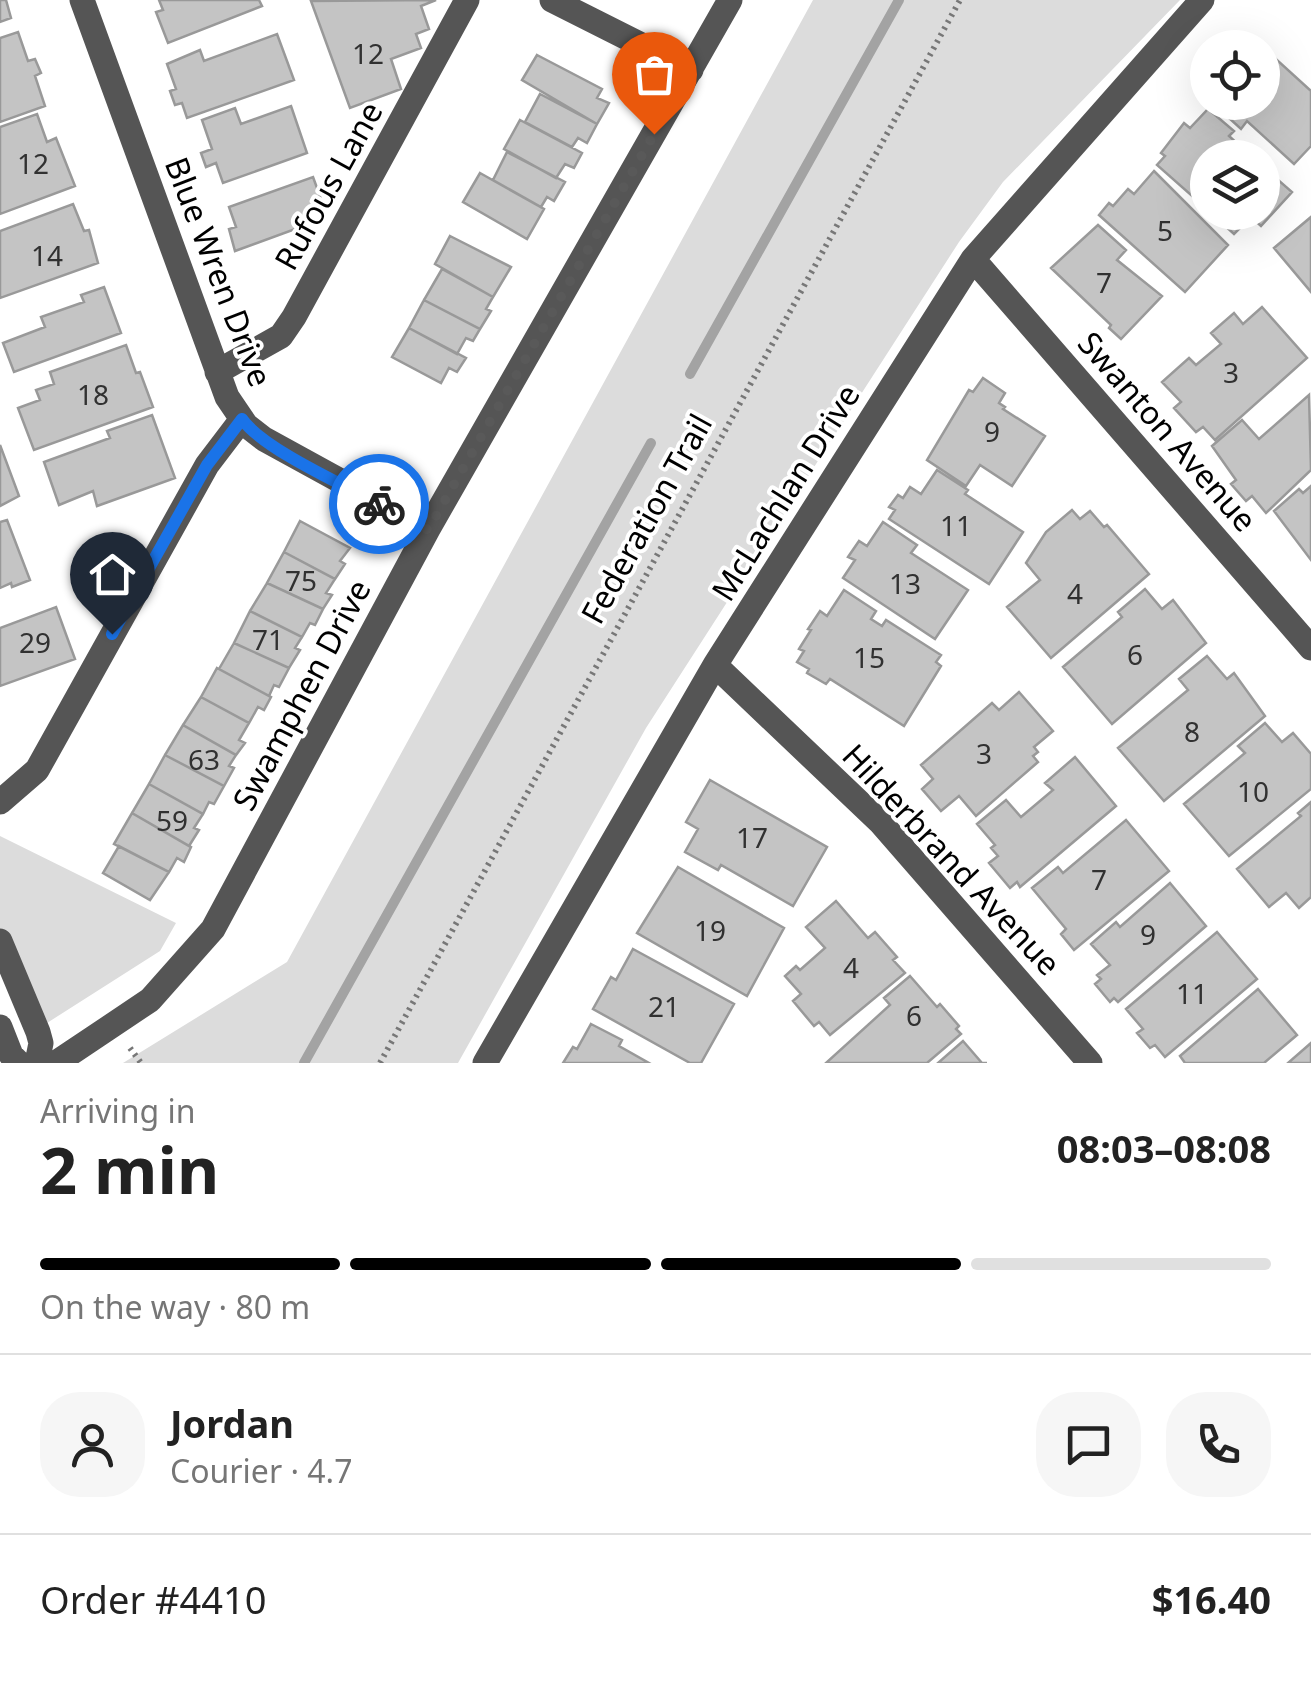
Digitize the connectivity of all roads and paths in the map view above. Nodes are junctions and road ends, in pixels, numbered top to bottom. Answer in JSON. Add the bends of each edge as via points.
{"nodes":[{"id":1,"x":82,"y":0,"type":"edge"},
{"id":2,"x":466,"y":0,"type":"edge"},
{"id":3,"x":552,"y":0,"type":"edge"},
{"id":4,"x":730,"y":0,"type":"edge"},
{"id":5,"x":960,"y":0,"type":"edge"},
{"id":6,"x":1202,"y":0,"type":"edge"},
{"id":7,"x":691,"y":70,"type":"junction"},
{"id":8,"x":973,"y":259,"type":"junction"},
{"id":9,"x":216,"y":372,"type":"junction"},
{"id":10,"x":242,"y":419,"type":"junction"},
{"id":11,"x":428,"y":530,"type":"junction"},
{"id":12,"x":1311,"y":648,"type":"edge"},
{"id":13,"x":715,"y":665,"type":"junction"},
{"id":14,"x":0,"y":802,"type":"edge"},
{"id":15,"x":0,"y":940,"type":"edge"},
{"id":16,"x":0,"y":1026,"type":"edge"},
{"id":17,"x":19,"y":1063,"type":"edge"},
{"id":18,"x":37,"y":1063,"type":"edge"},
{"id":19,"x":56,"y":1063,"type":"edge"},
{"id":20,"x":380,"y":1063,"type":"edge"},
{"id":21,"x":485,"y":1063,"type":"edge"},
{"id":22,"x":1090,"y":1063,"type":"edge"}],
"edges":[{"from":1,"to":9,"type":"street","name":"Blue Wren Drive"},
{"from":2,"to":9,"type":"street","name":"Rufous Lane","via":[[294,317],[281,336]]},
{"from":3,"to":7,"type":"street"},
{"from":4,"to":7,"type":"street","name":"Swamphen Drive"},
{"from":5,"to":20,"type":"path","name":"Federation Trail"},
{"from":6,"to":8,"type":"street","name":"McLachlan Drive"},
{"from":7,"to":11,"type":"street","name":"Swamphen Drive"},
{"from":8,"to":12,"type":"street","name":"Swanton Avenue"},
{"from":8,"to":13,"type":"street","name":"McLachlan Drive"},
{"from":9,"to":10,"type":"street","name":"Blue Wren Drive"},
{"from":10,"to":11,"type":"street","name":"Blue Wren Drive","via":[[284,451]]},
{"from":10,"to":14,"type":"street","via":[[207,465],[36,770]]},
{"from":11,"to":19,"type":"street","name":"Swamphen Drive","via":[[213,928],[150,1000]]},
{"from":13,"to":21,"type":"street","name":"McLachlan Drive"},
{"from":13,"to":22,"type":"street","name":"Hilderbrand Avenue","via":[[882,823]]},
{"from":15,"to":18,"type":"street","via":[[41,1043]]},
{"from":16,"to":17,"type":"street"}]}
